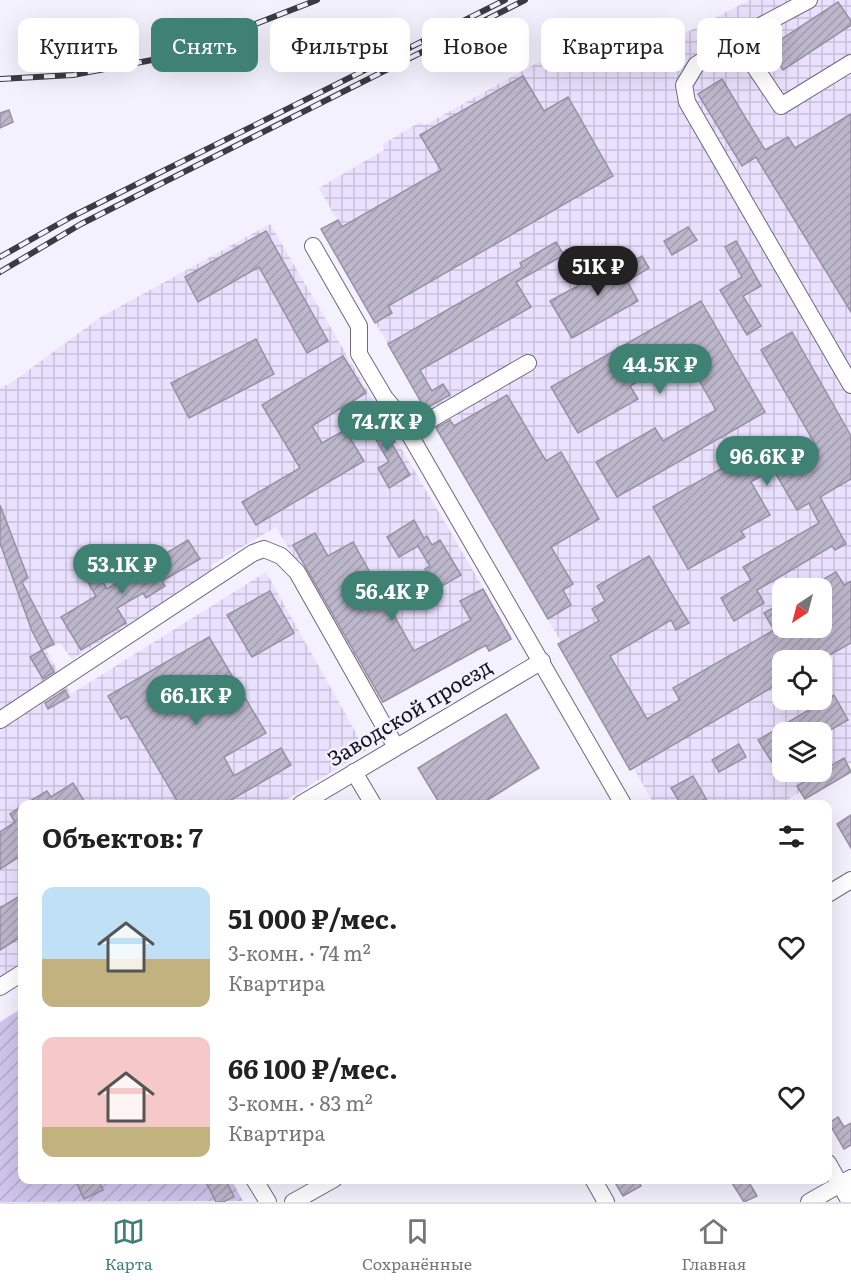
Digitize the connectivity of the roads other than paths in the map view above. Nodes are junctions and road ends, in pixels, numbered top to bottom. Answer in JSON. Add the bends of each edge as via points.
{"nodes":[{"id":1,"x":809,"y":0,"type":"edge"},
{"id":2,"x":775,"y":18,"type":"edge"},
{"id":3,"x":851,"y":63,"type":"edge"},
{"id":4,"x":697,"y":64,"type":"edge"},
{"id":5,"x":758,"y":72,"type":"edge"},
{"id":6,"x":314,"y":246,"type":"dead end"},
{"id":7,"x":528,"y":363,"type":"dead end"},
{"id":8,"x":851,"y":385,"type":"edge"},
{"id":9,"x":409,"y":432,"type":"junction"},
{"id":10,"x":542,"y":661,"type":"junction"},
{"id":11,"x":0,"y":720,"type":"edge"},
{"id":12,"x":396,"y":747,"type":"junction"},
{"id":13,"x":354,"y":772,"type":"junction"},
{"id":14,"x":308,"y":800,"type":"edge"},
{"id":15,"x":371,"y":800,"type":"edge"},
{"id":16,"x":621,"y":800,"type":"edge"},
{"id":17,"x":851,"y":880,"type":"edge"},
{"id":18,"x":832,"y":892,"type":"edge"},
{"id":19,"x":18,"y":976,"type":"edge"},
{"id":20,"x":0,"y":987,"type":"edge"},
{"id":21,"x":832,"y":1167,"type":"edge"},
{"id":22,"x":845,"y":1181,"type":"edge"},
{"id":23,"x":257,"y":1184,"type":"edge"},
{"id":24,"x":325,"y":1184,"type":"edge"},
{"id":25,"x":596,"y":1184,"type":"edge"},
{"id":26,"x":268,"y":1202,"type":"edge"},
{"id":27,"x":293,"y":1202,"type":"edge"},
{"id":28,"x":606,"y":1202,"type":"edge"},
{"id":29,"x":809,"y":1202,"type":"edge"},
{"id":30,"x":850,"y":1202,"type":"edge"}],
"edges":[{"from":1,"to":2,"type":"street"},
{"from":3,"to":5,"type":"street","via":[[781,106]]},
{"from":4,"to":8,"type":"street","via":[[684,85],[687,102]]},
{"from":6,"to":9,"type":"street","via":[[359,326],[359,354]]},
{"from":7,"to":9,"type":"street"},
{"from":9,"to":10,"type":"street"},
{"from":10,"to":12,"type":"street","name":"Заводской проезд"},
{"from":10,"to":16,"type":"street"},
{"from":11,"to":12,"type":"street","via":[[264,549],[280,556],[297,572]]},
{"from":12,"to":13,"type":"street","name":"Заводской проезд"},
{"from":13,"to":14,"type":"street","name":"Заводской проезд"},
{"from":13,"to":15,"type":"street"},
{"from":17,"to":18,"type":"street"},
{"from":19,"to":20,"type":"street"},
{"from":21,"to":22,"type":"street"},
{"from":22,"to":29,"type":"street"},
{"from":22,"to":30,"type":"street"},
{"from":23,"to":26,"type":"street"},
{"from":24,"to":27,"type":"street"},
{"from":25,"to":28,"type":"street"}]}
